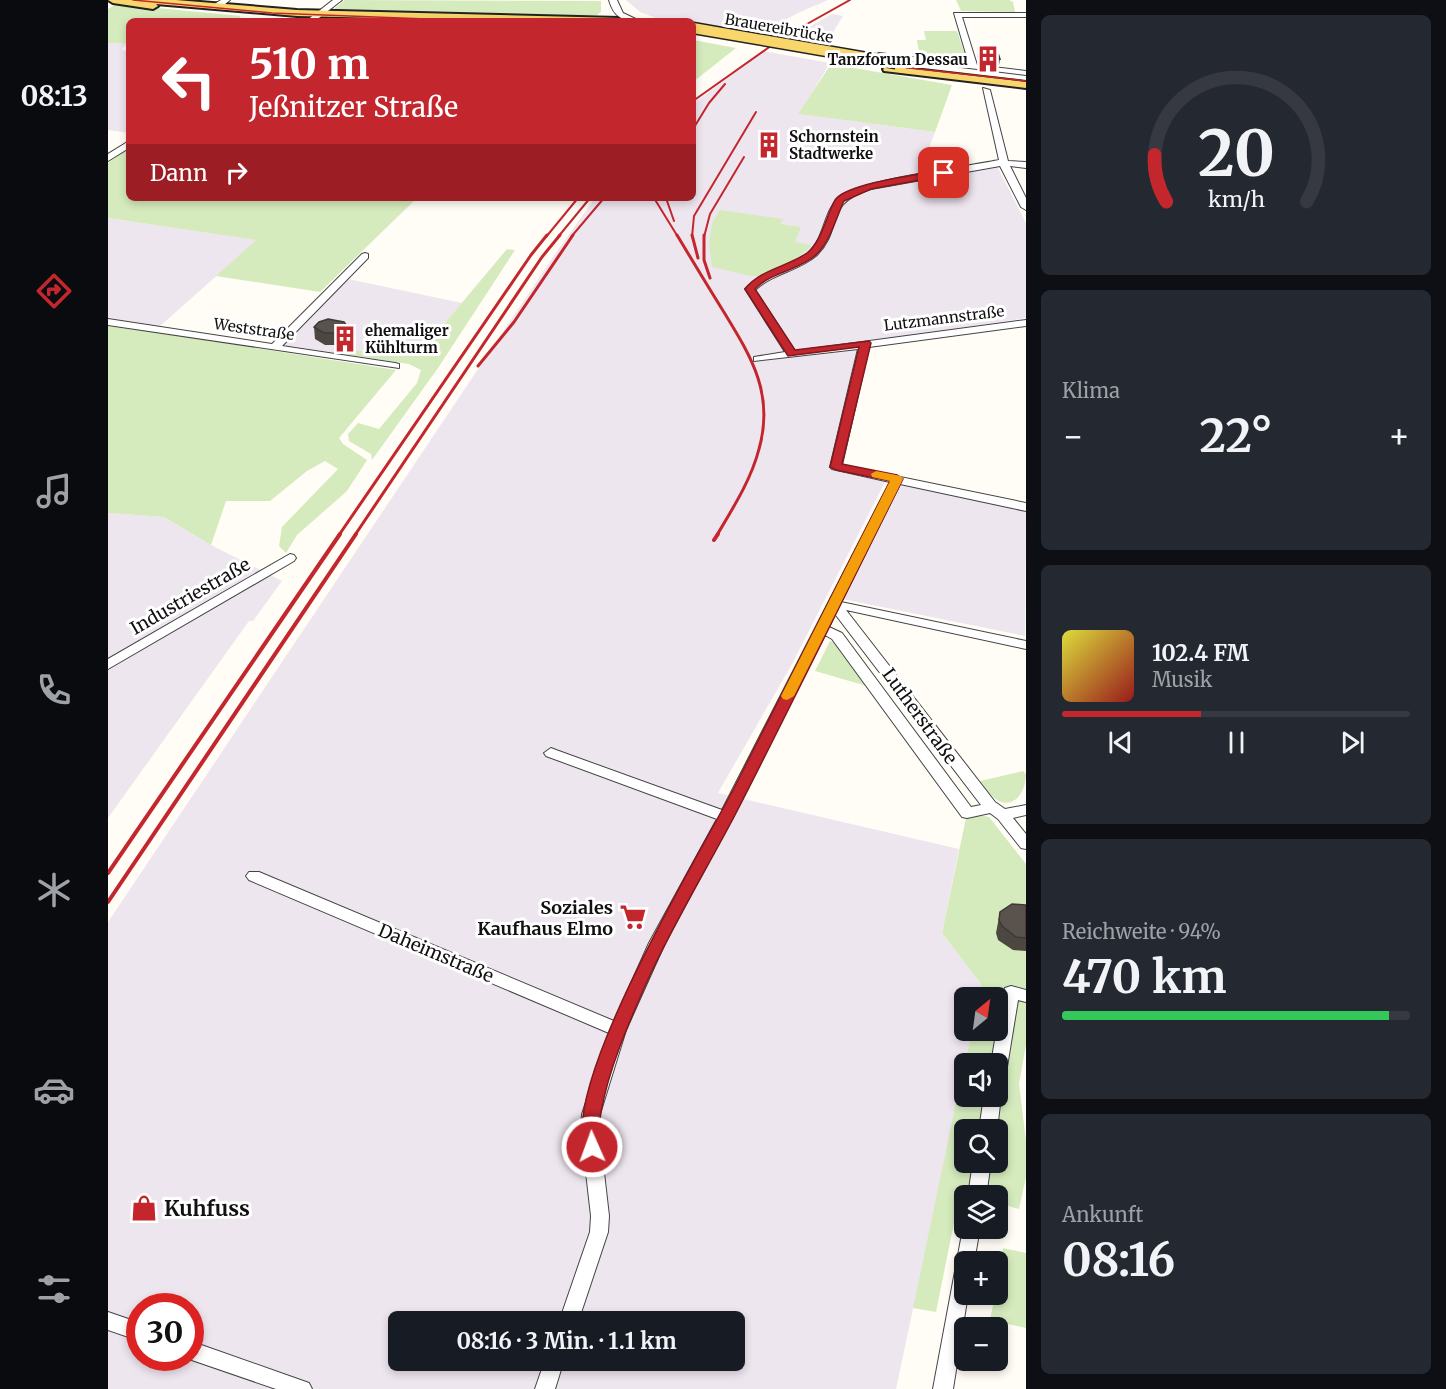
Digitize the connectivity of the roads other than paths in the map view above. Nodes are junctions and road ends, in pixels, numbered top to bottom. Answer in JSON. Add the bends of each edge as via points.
{"nodes":[{"id":1,"x":113,"y":0,"type":"edge"},
{"id":2,"x":144,"y":0,"type":"edge"},
{"id":3,"x":226,"y":0,"type":"edge"},
{"id":4,"x":338,"y":0,"type":"edge"},
{"id":5,"x":606,"y":0,"type":"edge"},
{"id":6,"x":613,"y":0,"type":"edge"},
{"id":7,"x":216,"y":7,"type":"junction"},
{"id":8,"x":1026,"y":15,"type":"edge"},
{"id":9,"x":314,"y":18,"type":"edge"},
{"id":10,"x":612,"y":18,"type":"edge"},
{"id":11,"x":622,"y":18,"type":"edge"},
{"id":12,"x":696,"y":29,"type":"edge"},
{"id":13,"x":696,"y":35,"type":"edge"},
{"id":14,"x":824,"y":47,"type":"dead end"},
{"id":15,"x":892,"y":66,"type":"junction"},
{"id":16,"x":974,"y":67,"type":"junction"},
{"id":17,"x":1026,"y":73,"type":"edge"},
{"id":18,"x":1026,"y":78,"type":"edge"},
{"id":19,"x":1026,"y":85,"type":"edge"},
{"id":20,"x":986,"y":90,"type":"dead end"},
{"id":21,"x":126,"y":146,"type":"edge"},
{"id":22,"x":108,"y":158,"type":"edge"},
{"id":23,"x":1004,"y":164,"type":"junction"},
{"id":24,"x":1026,"y":165,"type":"edge"},
{"id":25,"x":1026,"y":207,"type":"edge"},
{"id":26,"x":365,"y":255,"type":"dead end"},
{"id":27,"x":108,"y":322,"type":"edge"},
{"id":28,"x":1026,"y":323,"type":"edge"},
{"id":29,"x":865,"y":343,"type":"junction"},
{"id":30,"x":275,"y":347,"type":"junction"},
{"id":31,"x":792,"y":354,"type":"junction"},
{"id":32,"x":758,"y":359,"type":"dead end"},
{"id":33,"x":395,"y":366,"type":"dead end"},
{"id":34,"x":897,"y":479,"type":"junction"},
{"id":35,"x":1026,"y":507,"type":"edge"},
{"id":36,"x":290,"y":558,"type":"dead end"},
{"id":37,"x":834,"y":604,"type":"junction"},
{"id":38,"x":821,"y":628,"type":"junction"},
{"id":39,"x":1026,"y":645,"type":"edge"},
{"id":40,"x":108,"y":665,"type":"edge"},
{"id":41,"x":551,"y":753,"type":"dead end"},
{"id":42,"x":990,"y":806,"type":"junction"},
{"id":43,"x":1026,"y":810,"type":"edge"},
{"id":44,"x":1003,"y":815,"type":"junction"},
{"id":45,"x":726,"y":817,"type":"junction"},
{"id":46,"x":1026,"y":844,"type":"edge"},
{"id":47,"x":254,"y":876,"type":"dead end"},
{"id":48,"x":1019,"y":994,"type":"edge"},
{"id":49,"x":618,"y":1030,"type":"junction"},
{"id":50,"x":1003,"y":1053,"type":"edge"},
{"id":51,"x":958,"y":1305,"type":"edge"},
{"id":52,"x":572,"y":1311,"type":"edge"},
{"id":53,"x":108,"y":1321,"type":"edge"},
{"id":54,"x":126,"y":1327,"type":"edge"},
{"id":55,"x":204,"y":1355,"type":"edge"},
{"id":56,"x":551,"y":1371,"type":"edge"},
{"id":57,"x":302,"y":1389,"type":"edge"},
{"id":58,"x":545,"y":1389,"type":"edge"},
{"id":59,"x":943,"y":1389,"type":"edge"}],
"edges":[{"from":1,"to":9,"type":"main road"},
{"from":2,"to":7,"type":"main road"},
{"from":3,"to":7,"type":"street"},
{"from":4,"to":9,"type":"street"},
{"from":5,"to":10,"type":"street"},
{"from":6,"to":11,"type":"street"},
{"from":7,"to":9,"type":"main road"},
{"from":8,"to":16,"type":"street","via":[[957,15]]},
{"from":12,"to":15,"type":"main road","name":"Brauereibrücke","bridge":true},
{"from":13,"to":15,"type":"main road","name":"Brauereibrücke"},
{"from":14,"to":16,"type":"street"},
{"from":15,"to":18,"type":"main road"},
{"from":15,"to":19,"type":"main road"},
{"from":16,"to":17,"type":"street"},
{"from":20,"to":23,"type":"street"},
{"from":21,"to":22,"type":"street"},
{"from":23,"to":24,"type":"street"},
{"from":23,"to":25,"type":"street"},
{"from":23,"to":31,"type":"street","via":[[869,187],[840,200],[818,247],[810,255],[759,279],[750,289]]},
{"from":26,"to":30,"type":"street"},
{"from":27,"to":30,"type":"street","name":"Weststraße"},
{"from":28,"to":29,"type":"street","name":"Lutzmannstraße"},
{"from":29,"to":31,"type":"street","name":"Lutzmannstraße"},
{"from":29,"to":34,"type":"street","via":[[836,467]]},
{"from":30,"to":33,"type":"street","name":"Weststraße"},
{"from":31,"to":32,"type":"street","name":"Lutzmannstraße"},
{"from":34,"to":35,"type":"street"},
{"from":34,"to":37,"type":"street"},
{"from":36,"to":40,"type":"street","name":"Industriestraße"},
{"from":37,"to":38,"type":"street"},
{"from":37,"to":39,"type":"street"},
{"from":37,"to":42,"type":"street","name":"Lutherstraße"},
{"from":38,"to":42,"type":"street","name":"Lutherstraße","via":[[837,636],[967,813]]},
{"from":38,"to":45,"type":"street"},
{"from":41,"to":45,"type":"street"},
{"from":42,"to":44,"type":"street","name":"Lutherstraße"},
{"from":43,"to":44,"type":"street"},
{"from":44,"to":46,"type":"street","name":"Lutherstraße"},
{"from":45,"to":49,"type":"street","via":[[672,913]]},
{"from":47,"to":49,"type":"street","name":"Daheimstraße"},
{"from":48,"to":50,"type":"street"},
{"from":49,"to":52,"type":"street","via":[[591,1114],[599,1232]]},
{"from":51,"to":59,"type":"street"},
{"from":53,"to":54,"type":"street"},
{"from":55,"to":57,"type":"street"},
{"from":56,"to":58,"type":"street"}]}
